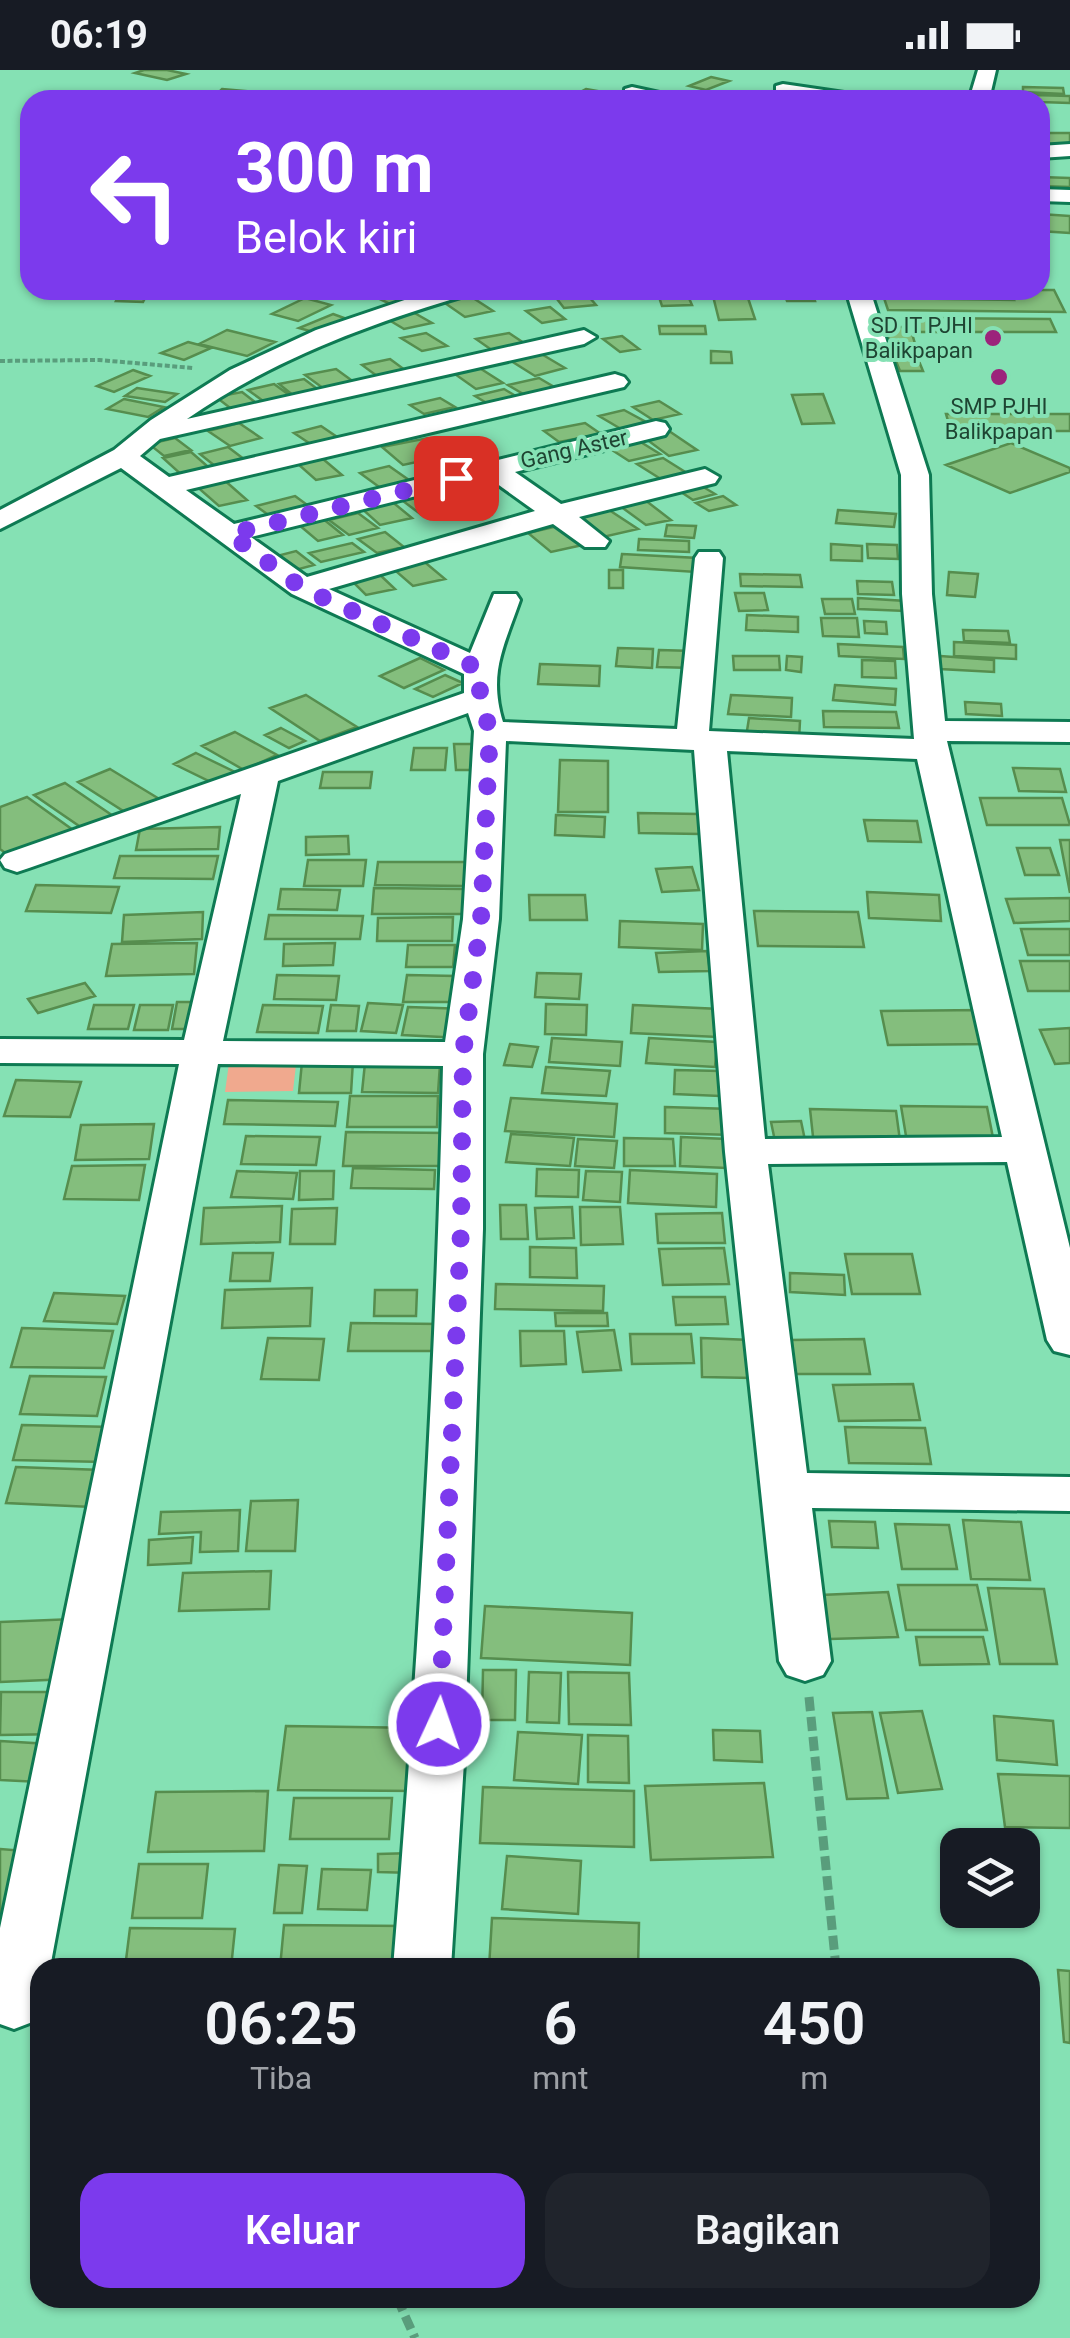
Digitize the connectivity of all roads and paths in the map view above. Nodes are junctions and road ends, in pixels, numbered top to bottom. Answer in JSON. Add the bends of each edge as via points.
{"nodes":[{"id":1,"x":422,"y":300,"type":"edge"},
{"id":2,"x":861,"y":300,"type":"edge"},
{"id":3,"x":584,"y":336,"type":"dead end"},
{"id":4,"x":307,"y":344,"type":"junction"},
{"id":5,"x":0,"y":362,"type":"edge"},
{"id":6,"x":235,"y":375,"type":"junction"},
{"id":7,"x":616,"y":382,"type":"dead end"},
{"id":8,"x":369,"y":385,"type":"junction"},
{"id":9,"x":430,"y":426,"type":"junction"},
{"id":10,"x":656,"y":430,"type":"dead end"},
{"id":11,"x":134,"y":446,"type":"junction"},
{"id":12,"x":493,"y":468,"type":"junction"},
{"id":13,"x":705,"y":477,"type":"dead end"},
{"id":14,"x":167,"y":486,"type":"junction"},
{"id":15,"x":560,"y":513,"type":"junction"},
{"id":16,"x":0,"y":521,"type":"edge"},
{"id":17,"x":230,"y":534,"type":"junction"},
{"id":18,"x":595,"y":541,"type":"dead end"},
{"id":19,"x":709,"y":558,"type":"dead end"},
{"id":20,"x":302,"y":588,"type":"junction"},
{"id":21,"x":505,"y":600,"type":"dead end"},
{"id":22,"x":484,"y":699,"type":"junction"},
{"id":23,"x":1070,"y":732,"type":"edge"},
{"id":24,"x":701,"y":741,"type":"junction"},
{"id":25,"x":929,"y":741,"type":"junction"},
{"id":26,"x":262,"y":775,"type":"junction"},
{"id":27,"x":17,"y":861,"type":"dead end"},
{"id":28,"x":0,"y":1051,"type":"edge"},
{"id":29,"x":201,"y":1052,"type":"junction"},
{"id":30,"x":463,"y":1054,"type":"junction"},
{"id":31,"x":1022,"y":1150,"type":"junction"},
{"id":32,"x":746,"y":1152,"type":"junction"},
{"id":33,"x":1070,"y":1340,"type":"edge"},
{"id":34,"x":783,"y":1490,"type":"junction"},
{"id":35,"x":1070,"y":1494,"type":"edge"},
{"id":36,"x":805,"y":1661,"type":"joint"},
{"id":37,"x":423,"y":1958,"type":"edge"},
{"id":38,"x":835,"y":1958,"type":"edge"},
{"id":39,"x":18,"y":2004,"type":"edge"},
{"id":40,"x":401,"y":2308,"type":"edge"},
{"id":41,"x":414,"y":2338,"type":"edge"}],
"edges":[{"from":1,"to":4,"type":"street"},
{"from":2,"to":25,"type":"street","via":[[915,475]]},
{"from":3,"to":8,"type":"street"},
{"from":4,"to":6,"type":"street"},
{"from":4,"to":8,"type":"street"},
{"from":5,"to":6,"type":"path","via":[[98,360]]},
{"from":6,"to":11,"type":"street"},
{"from":7,"to":9,"type":"street"},
{"from":8,"to":9,"type":"street"},
{"from":8,"to":11,"type":"street"},
{"from":9,"to":12,"type":"street"},
{"from":9,"to":14,"type":"street"},
{"from":10,"to":12,"type":"street","name":"Gang Aster"},
{"from":11,"to":14,"type":"street"},
{"from":11,"to":16,"type":"street"},
{"from":12,"to":15,"type":"street"},
{"from":12,"to":17,"type":"street","name":"Gang Aster"},
{"from":13,"to":15,"type":"street"},
{"from":14,"to":17,"type":"street"},
{"from":15,"to":18,"type":"street"},
{"from":15,"to":20,"type":"street"},
{"from":17,"to":20,"type":"street"},
{"from":19,"to":24,"type":"street"},
{"from":20,"to":22,"type":"street"},
{"from":21,"to":22,"type":"street"},
{"from":22,"to":24,"type":"street"},
{"from":22,"to":26,"type":"street"},
{"from":22,"to":30,"type":"street","via":[[481,919]]},
{"from":23,"to":25,"type":"street"},
{"from":24,"to":25,"type":"street"},
{"from":24,"to":32,"type":"street"},
{"from":25,"to":31,"type":"street"},
{"from":26,"to":27,"type":"street"},
{"from":26,"to":29,"type":"street"},
{"from":28,"to":29,"type":"street"},
{"from":29,"to":30,"type":"street"},
{"from":29,"to":39,"type":"street"},
{"from":30,"to":37,"type":"street","via":[[440,1703]]},
{"from":31,"to":32,"type":"street"},
{"from":31,"to":33,"type":"street"},
{"from":32,"to":34,"type":"street"},
{"from":34,"to":35,"type":"street"},
{"from":34,"to":36,"type":"street"},
{"from":36,"to":38,"type":"path"},
{"from":40,"to":41,"type":"path"}]}
